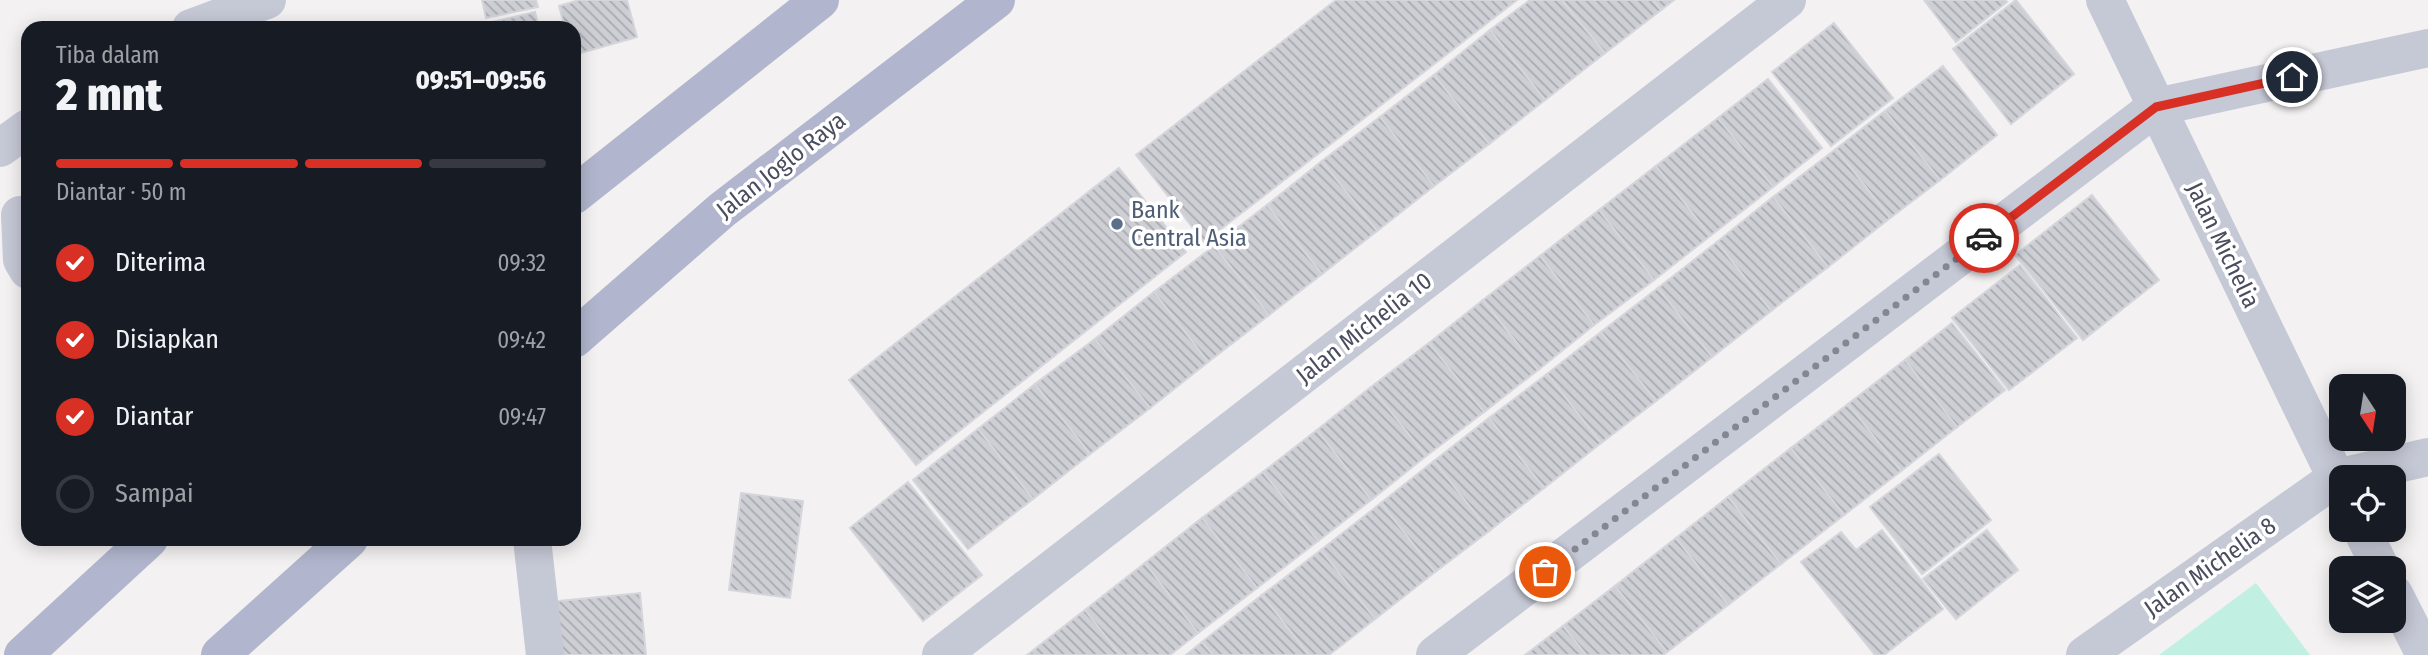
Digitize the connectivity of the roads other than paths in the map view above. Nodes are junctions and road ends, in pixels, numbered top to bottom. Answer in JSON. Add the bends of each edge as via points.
{"nodes":[{"id":1,"x":267,"y":0,"type":"edge"},
{"id":2,"x":820,"y":0,"type":"edge"},
{"id":3,"x":996,"y":0,"type":"edge"},
{"id":4,"x":1787,"y":0,"type":"edge"},
{"id":5,"x":2105,"y":0,"type":"edge"},
{"id":6,"x":210,"y":21,"type":"edge"},
{"id":7,"x":2428,"y":48,"type":"edge"},
{"id":8,"x":2156,"y":107,"type":"junction"},
{"id":9,"x":21,"y":133,"type":"edge"},
{"id":10,"x":0,"y":148,"type":"edge"},
{"id":11,"x":581,"y":189,"type":"edge"},
{"id":12,"x":16,"y":208,"type":"edge"},
{"id":13,"x":21,"y":251,"type":"edge"},
{"id":14,"x":581,"y":334,"type":"edge"},
{"id":15,"x":2428,"y":457,"type":"edge"},
{"id":16,"x":2330,"y":465,"type":"edge"},
{"id":17,"x":2402,"y":465,"type":"edge"},
{"id":18,"x":2329,"y":491,"type":"edge"},
{"id":19,"x":141,"y":546,"type":"edge"},
{"id":20,"x":341,"y":546,"type":"edge"},
{"id":21,"x":534,"y":546,"type":"edge"},
{"id":22,"x":2406,"y":618,"type":"edge"},
{"id":23,"x":23,"y":655,"type":"edge"},
{"id":24,"x":220,"y":655,"type":"edge"},
{"id":25,"x":545,"y":655,"type":"edge"},
{"id":26,"x":941,"y":655,"type":"edge"},
{"id":27,"x":1436,"y":655,"type":"edge"},
{"id":28,"x":2085,"y":655,"type":"edge"},
{"id":29,"x":2425,"y":655,"type":"edge"}],
"edges":[{"from":1,"to":6,"type":"street"},
{"from":2,"to":11,"type":"main road"},
{"from":3,"to":14,"type":"main road","name":"Jalan Joglo Raya","via":[[722,210]]},
{"from":4,"to":26,"type":"street","name":"Jalan Michelia 10"},
{"from":5,"to":8,"type":"street","name":"Jalan Michelia"},
{"from":7,"to":8,"type":"street"},
{"from":8,"to":16,"type":"street","name":"Jalan Michelia"},
{"from":8,"to":27,"type":"street"},
{"from":9,"to":10,"type":"street"},
{"from":12,"to":13,"type":"street"},
{"from":15,"to":17,"type":"street"},
{"from":18,"to":28,"type":"street","name":"Jalan Michelia 8"},
{"from":19,"to":23,"type":"main road"},
{"from":20,"to":24,"type":"main road"},
{"from":21,"to":25,"type":"street"},
{"from":22,"to":29,"type":"street"}]}
